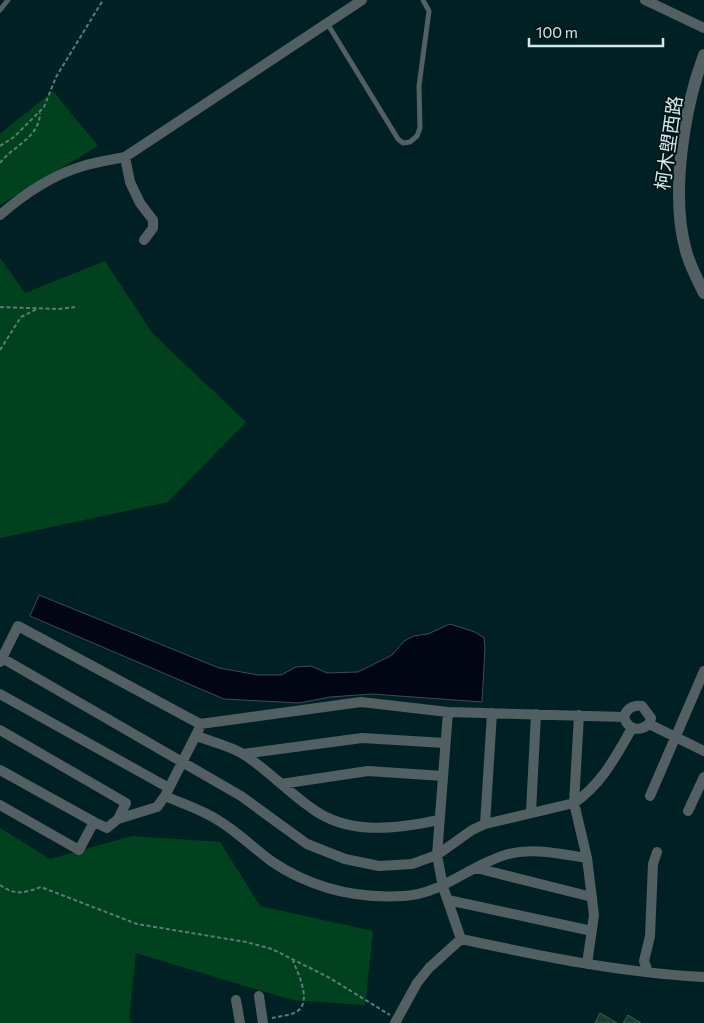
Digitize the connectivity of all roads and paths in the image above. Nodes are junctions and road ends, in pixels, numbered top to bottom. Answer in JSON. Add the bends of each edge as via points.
{"nodes":[{"id":1,"x":8,"y":0,"type":"edge"},
{"id":2,"x":103,"y":0,"type":"edge"},
{"id":3,"x":362,"y":0,"type":"edge"},
{"id":4,"x":423,"y":0,"type":"edge"},
{"id":5,"x":645,"y":0,"type":"edge"},
{"id":6,"x":0,"y":10,"type":"edge"},
{"id":7,"x":327,"y":23,"type":"junction"},
{"id":8,"x":704,"y":28,"type":"edge"},
{"id":9,"x":704,"y":55,"type":"edge"},
{"id":10,"x":40,"y":111,"type":"junction"},
{"id":11,"x":0,"y":146,"type":"edge"},
{"id":12,"x":125,"y":157,"type":"junction"},
{"id":13,"x":0,"y":163,"type":"edge"},
{"id":14,"x":0,"y":215,"type":"edge"},
{"id":15,"x":144,"y":240,"type":"dead end"},
{"id":16,"x":704,"y":293,"type":"edge"},
{"id":17,"x":75,"y":306,"type":"dead end"},
{"id":18,"x":0,"y":307,"type":"edge"},
{"id":19,"x":37,"y":309,"type":"junction"},
{"id":20,"x":0,"y":350,"type":"edge"},
{"id":21,"x":1,"y":660,"type":"edge"},
{"id":22,"x":704,"y":671,"type":"edge"},
{"id":23,"x":0,"y":694,"type":"edge"},
{"id":24,"x":448,"y":712,"type":"junction"},
{"id":25,"x":492,"y":713,"type":"junction"},
{"id":26,"x":536,"y":714,"type":"junction"},
{"id":27,"x":579,"y":715,"type":"junction"},
{"id":28,"x":624,"y":717,"type":"junction"},
{"id":29,"x":200,"y":724,"type":"junction"},
{"id":30,"x":649,"y":724,"type":"junction"},
{"id":31,"x":632,"y":728,"type":"junction"},
{"id":32,"x":0,"y":730,"type":"edge"},
{"id":33,"x":197,"y":736,"type":"junction"},
{"id":34,"x":676,"y":736,"type":"junction"},
{"id":35,"x":445,"y":743,"type":"junction"},
{"id":36,"x":704,"y":750,"type":"edge"},
{"id":37,"x":243,"y":754,"type":"junction"},
{"id":38,"x":182,"y":763,"type":"junction"},
{"id":39,"x":0,"y":770,"type":"edge"},
{"id":40,"x":443,"y":776,"type":"junction"},
{"id":41,"x":704,"y":776,"type":"edge"},
{"id":42,"x":281,"y":784,"type":"junction"},
{"id":43,"x":167,"y":792,"type":"junction"},
{"id":44,"x":650,"y":796,"type":"dead end"},
{"id":45,"x":574,"y":803,"type":"junction"},
{"id":46,"x":0,"y":805,"type":"edge"},
{"id":47,"x":688,"y":811,"type":"dead end"},
{"id":48,"x":531,"y":812,"type":"junction"},
{"id":49,"x":118,"y":819,"type":"junction"},
{"id":50,"x":439,"y":820,"type":"junction"},
{"id":51,"x":94,"y":822,"type":"junction"},
{"id":52,"x":485,"y":824,"type":"junction"},
{"id":53,"x":658,"y":852,"type":"dead end"},
{"id":54,"x":437,"y":855,"type":"junction"},
{"id":55,"x":587,"y":858,"type":"junction"},
{"id":56,"x":476,"y":868,"type":"junction"},
{"id":57,"x":0,"y":885,"type":"edge"},
{"id":58,"x":444,"y":887,"type":"junction"},
{"id":59,"x":592,"y":897,"type":"junction"},
{"id":60,"x":448,"y":900,"type":"junction"},
{"id":61,"x":592,"y":931,"type":"junction"},
{"id":62,"x":461,"y":939,"type":"junction"},
{"id":63,"x":293,"y":961,"type":"junction"},
{"id":64,"x":587,"y":964,"type":"junction"},
{"id":65,"x":648,"y":972,"type":"junction"},
{"id":66,"x":704,"y":977,"type":"edge"},
{"id":67,"x":259,"y":996,"type":"dead end"},
{"id":68,"x":236,"y":1000,"type":"dead end"},
{"id":69,"x":263,"y":1021,"type":"edge"},
{"id":70,"x":396,"y":1022,"type":"edge"},
{"id":71,"x":240,"y":1023,"type":"edge"}],
"edges":[{"from":1,"to":6,"type":"lane"},
{"from":2,"to":10,"type":"path","via":[[56,77]]},
{"from":3,"to":7,"type":"street"},
{"from":4,"to":7,"type":"lane","via":[[429,11],[419,86],[420,128],[410,142],[403,143],[398,139]]},
{"from":5,"to":8,"type":"street"},
{"from":7,"to":12,"type":"street"},
{"from":9,"to":16,"type":"street","name":"柯木塱西路","via":[[685,135],[679,203],[686,251]]},
{"from":10,"to":11,"type":"path"},
{"from":10,"to":13,"type":"path","via":[[40,121],[30,137],[13,148]]},
{"from":12,"to":14,"type":"street","via":[[80,167],[47,182]]},
{"from":12,"to":15,"type":"street","via":[[130,182],[152,220],[153,228]]},
{"from":17,"to":19,"type":"path"},
{"from":18,"to":19,"type":"path"},
{"from":19,"to":20,"type":"path","via":[[21,318]]},
{"from":21,"to":29,"type":"street","via":[[18,626]]},
{"from":21,"to":38,"type":"street"},
{"from":22,"to":34,"type":"street"},
{"from":23,"to":43,"type":"street"},
{"from":24,"to":25,"type":"street"},
{"from":24,"to":29,"type":"street","via":[[361,702]]},
{"from":24,"to":35,"type":"street"},
{"from":25,"to":26,"type":"street"},
{"from":25,"to":52,"type":"street"},
{"from":26,"to":27,"type":"street"},
{"from":26,"to":48,"type":"street"},
{"from":27,"to":28,"type":"street"},
{"from":27,"to":45,"type":"street"},
{"from":28,"to":30,"type":"street","via":[[629,708],[642,706],[650,718]]},
{"from":28,"to":31,"type":"street"},
{"from":29,"to":33,"type":"street"},
{"from":30,"to":31,"type":"street","via":[[643,729]]},
{"from":30,"to":34,"type":"street"},
{"from":31,"to":45,"type":"street","via":[[604,776]]},
{"from":32,"to":49,"type":"street","via":[[126,803]]},
{"from":33,"to":37,"type":"street"},
{"from":33,"to":38,"type":"street"},
{"from":34,"to":36,"type":"street"},
{"from":34,"to":44,"type":"street"},
{"from":35,"to":37,"type":"street","via":[[362,738]]},
{"from":35,"to":40,"type":"street"},
{"from":37,"to":42,"type":"street"},
{"from":38,"to":43,"type":"street"},
{"from":38,"to":54,"type":"street","via":[[241,796],[307,844],[344,860],[380,866],[412,864]]},
{"from":39,"to":51,"type":"street"},
{"from":40,"to":42,"type":"street","via":[[368,771]]},
{"from":40,"to":50,"type":"street"},
{"from":41,"to":47,"type":"street"},
{"from":42,"to":50,"type":"street","via":[[312,809],[335,821],[370,828],[398,828]]},
{"from":43,"to":49,"type":"street","via":[[157,808]]},
{"from":43,"to":58,"type":"street","via":[[208,814],[272,861],[330,891],[406,896]]},
{"from":45,"to":48,"type":"street"},
{"from":45,"to":55,"type":"street"},
{"from":46,"to":51,"type":"street","via":[[79,850]]},
{"from":48,"to":52,"type":"street"},
{"from":49,"to":51,"type":"street","via":[[107,828]]},
{"from":50,"to":54,"type":"street"},
{"from":52,"to":54,"type":"street"},
{"from":53,"to":65,"type":"street","via":[[653,864],[650,936],[644,960]]},
{"from":54,"to":58,"type":"street"},
{"from":55,"to":56,"type":"street","via":[[526,850],[504,855]]},
{"from":55,"to":59,"type":"street"},
{"from":56,"to":58,"type":"street"},
{"from":56,"to":59,"type":"street"},
{"from":57,"to":63,"type":"path","via":[[11,892],[41,887],[136,924],[246,942],[272,949]]},
{"from":58,"to":60,"type":"street"},
{"from":59,"to":61,"type":"street"},
{"from":60,"to":61,"type":"street"},
{"from":60,"to":62,"type":"street"},
{"from":61,"to":64,"type":"street"},
{"from":62,"to":64,"type":"street"},
{"from":62,"to":70,"type":"street","via":[[417,982]]},
{"from":63,"to":69,"type":"path","via":[[304,994],[302,1005],[297,1012]]},
{"from":63,"to":70,"type":"path","via":[[374,1003]]},
{"from":64,"to":65,"type":"street"},
{"from":65,"to":66,"type":"street"},
{"from":67,"to":69,"type":"street"},
{"from":68,"to":71,"type":"street"}]}
